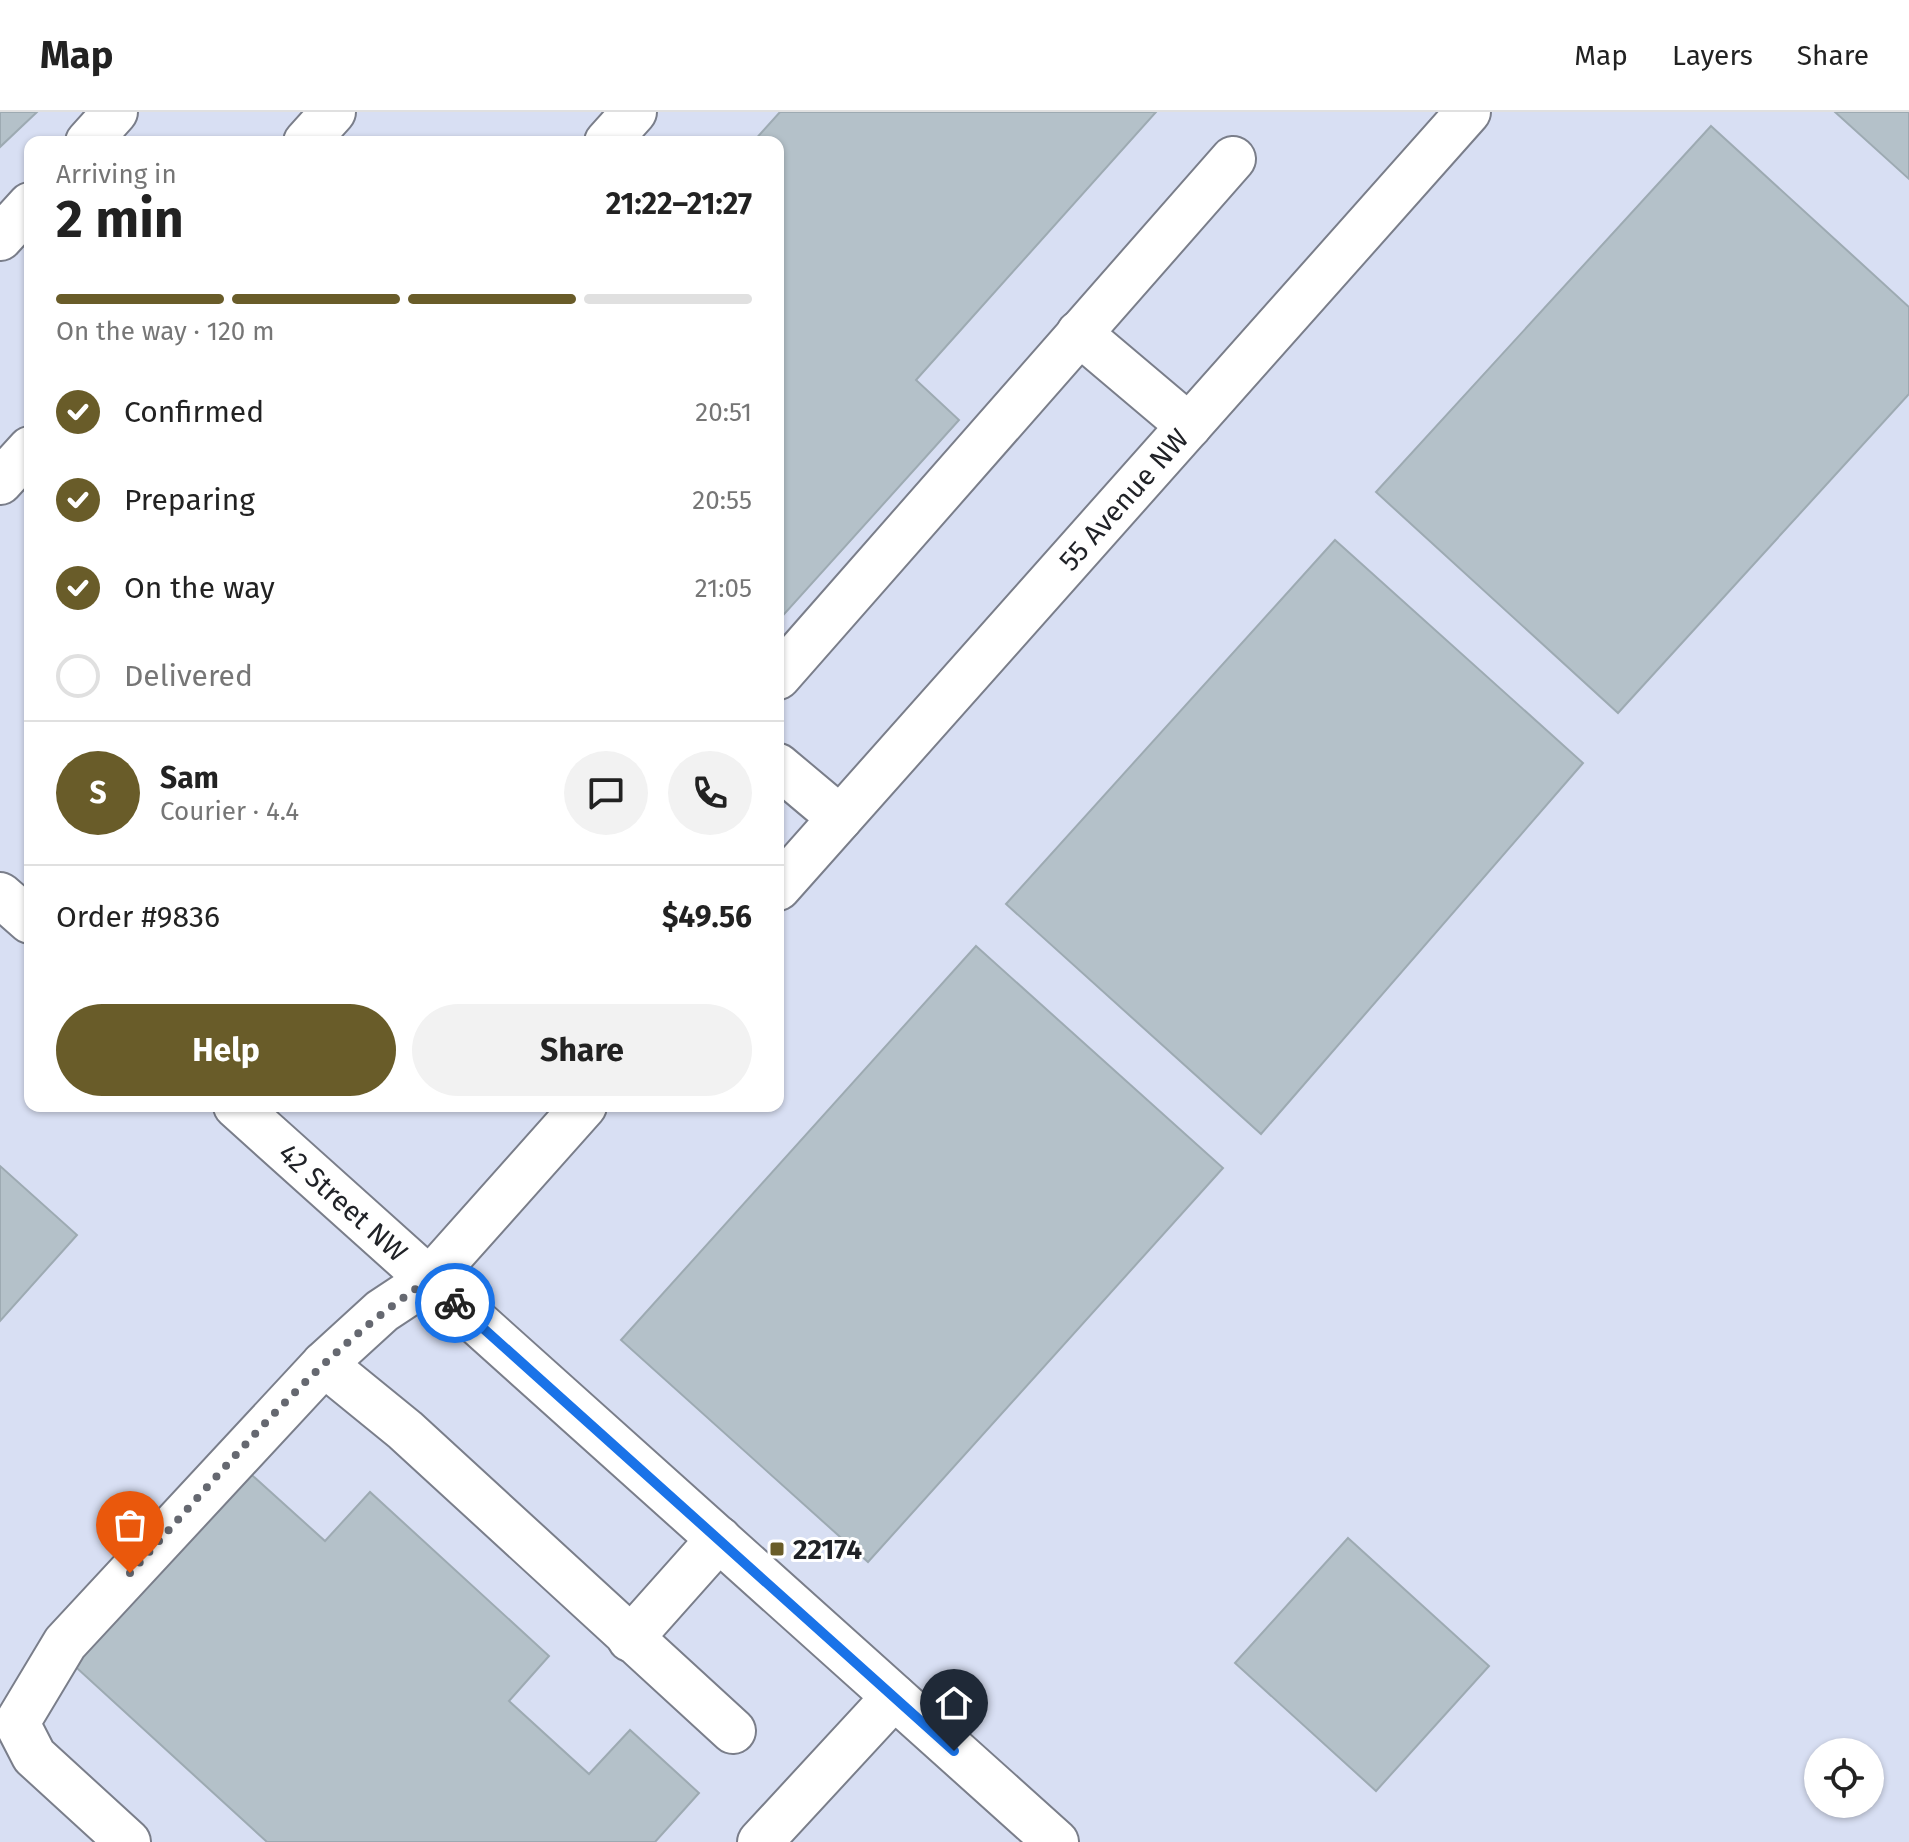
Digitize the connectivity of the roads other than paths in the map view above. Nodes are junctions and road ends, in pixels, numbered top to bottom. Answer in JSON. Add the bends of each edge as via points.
{"nodes":[{"id":1,"x":115,"y":112,"type":"edge"},
{"id":2,"x":333,"y":112,"type":"edge"},
{"id":3,"x":634,"y":112,"type":"edge"},
{"id":4,"x":1468,"y":112,"type":"edge"},
{"id":5,"x":93,"y":136,"type":"edge"},
{"id":6,"x":311,"y":136,"type":"edge"},
{"id":7,"x":612,"y":136,"type":"edge"},
{"id":8,"x":1233,"y":159,"type":"dead end"},
{"id":9,"x":24,"y":212,"type":"edge"},
{"id":10,"x":0,"y":238,"type":"edge"},
{"id":11,"x":1079,"y":333,"type":"junction"},
{"id":12,"x":1189,"y":426,"type":"junction"},
{"id":13,"x":24,"y":456,"type":"edge"},
{"id":14,"x":0,"y":482,"type":"edge"},
{"id":15,"x":784,"y":670,"type":"edge"},
{"id":16,"x":784,"y":771,"type":"edge"},
{"id":17,"x":840,"y":818,"type":"junction"},
{"id":18,"x":784,"y":881,"type":"edge"},
{"id":19,"x":0,"y":895,"type":"edge"},
{"id":20,"x":24,"y":916,"type":"edge"},
{"id":21,"x":243,"y":1112,"type":"edge"},
{"id":22,"x":579,"y":1112,"type":"edge"},
{"id":23,"x":429,"y":1280,"type":"junction"},
{"id":24,"x":324,"y":1364,"type":"junction"},
{"id":25,"x":719,"y":1539,"type":"junction"},
{"id":26,"x":630,"y":1639,"type":"junction"},
{"id":27,"x":894,"y":1697,"type":"junction"},
{"id":28,"x":733,"y":1731,"type":"dead end"},
{"id":29,"x":128,"y":1842,"type":"edge"},
{"id":30,"x":760,"y":1842,"type":"edge"},
{"id":31,"x":1056,"y":1842,"type":"edge"}],
"edges":[{"from":1,"to":5,"type":"street"},
{"from":2,"to":6,"type":"street"},
{"from":3,"to":7,"type":"street"},
{"from":4,"to":12,"type":"street","name":"55 Avenue NW"},
{"from":8,"to":11,"type":"street"},
{"from":9,"to":10,"type":"street"},
{"from":11,"to":12,"type":"street"},
{"from":11,"to":15,"type":"street"},
{"from":12,"to":17,"type":"street","name":"55 Avenue NW"},
{"from":13,"to":14,"type":"street"},
{"from":16,"to":17,"type":"street"},
{"from":17,"to":18,"type":"street","name":"55 Avenue NW"},
{"from":19,"to":20,"type":"street"},
{"from":21,"to":23,"type":"street","name":"42 Street NW"},
{"from":22,"to":23,"type":"street"},
{"from":23,"to":24,"type":"street","via":[[382,1311]]},
{"from":23,"to":25,"type":"street","name":"42 Street NW"},
{"from":24,"to":26,"type":"street","via":[[405,1430]]},
{"from":24,"to":29,"type":"street","via":[[65,1643],[17,1723],[34,1756]]},
{"from":25,"to":26,"type":"street"},
{"from":25,"to":27,"type":"street","name":"42 Street NW"},
{"from":26,"to":28,"type":"street"},
{"from":27,"to":30,"type":"street"},
{"from":27,"to":31,"type":"street","name":"42 Street NW"}]}
